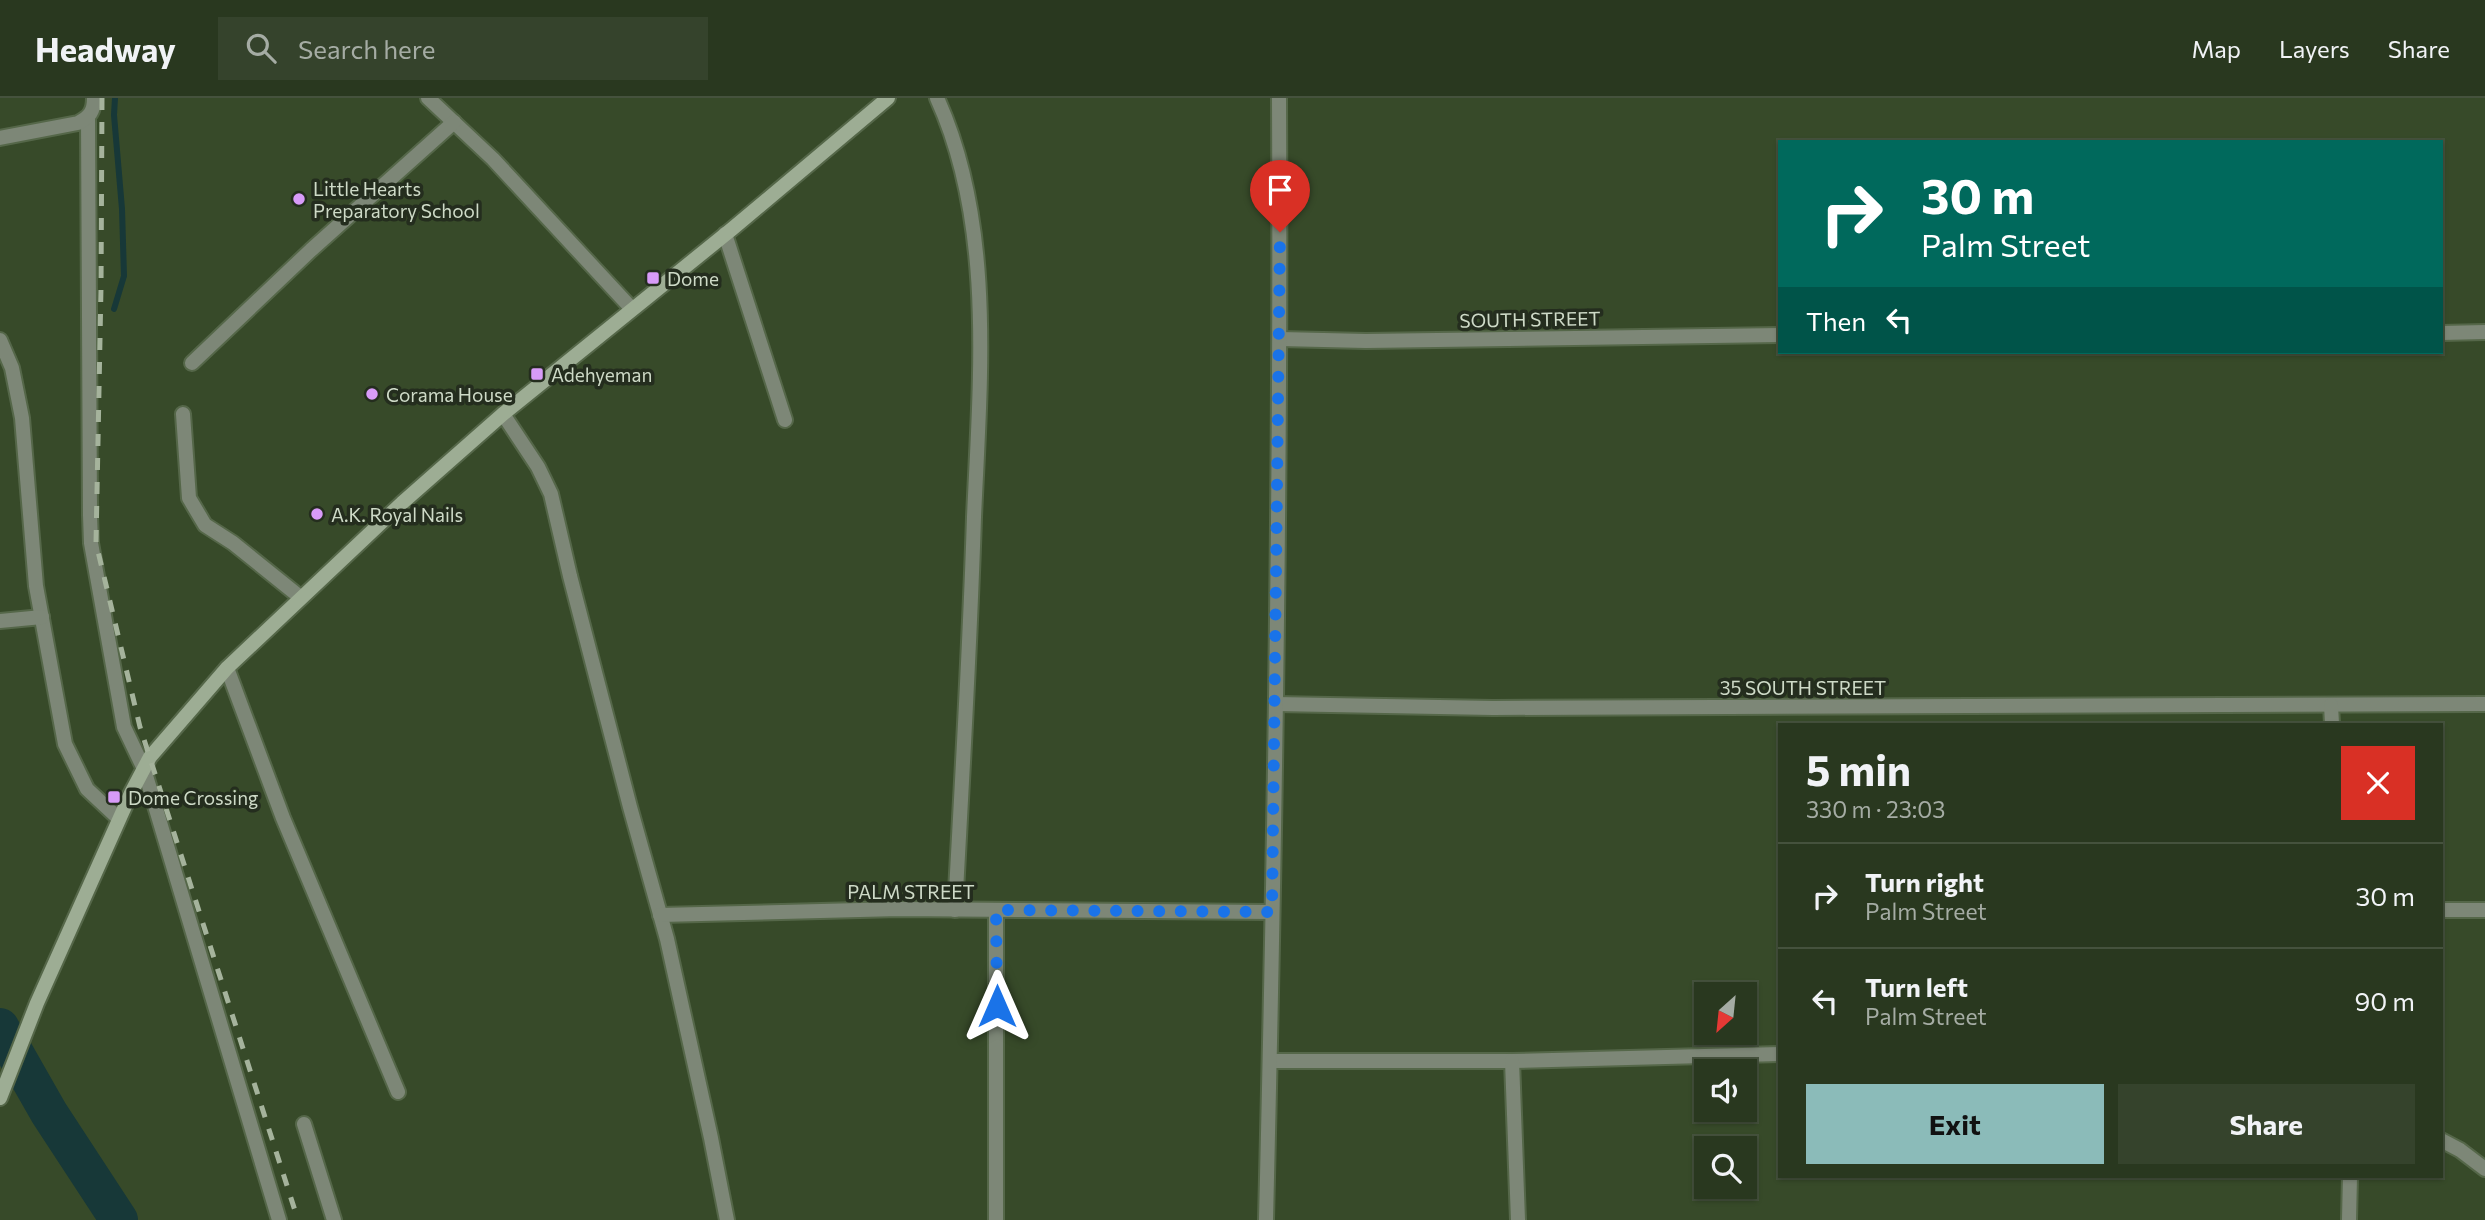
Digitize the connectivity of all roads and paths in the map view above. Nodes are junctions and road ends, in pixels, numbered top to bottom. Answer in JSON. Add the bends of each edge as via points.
{"nodes":[{"id":1,"x":94,"y":98,"type":"edge"},
{"id":2,"x":428,"y":98,"type":"edge"},
{"id":3,"x":888,"y":98,"type":"edge"},
{"id":4,"x":937,"y":98,"type":"edge"},
{"id":5,"x":1279,"y":98,"type":"edge"},
{"id":6,"x":88,"y":118,"type":"junction"},
{"id":7,"x":454,"y":122,"type":"junction"},
{"id":8,"x":0,"y":138,"type":"edge"},
{"id":9,"x":725,"y":234,"type":"junction"},
{"id":10,"x":632,"y":309,"type":"junction"},
{"id":11,"x":2485,"y":332,"type":"edge"},
{"id":12,"x":2443,"y":333,"type":"edge"},
{"id":13,"x":1778,"y":335,"type":"edge"},
{"id":14,"x":1280,"y":339,"type":"junction"},
{"id":15,"x":0,"y":340,"type":"edge"},
{"id":16,"x":192,"y":363,"type":"dead end"},
{"id":17,"x":183,"y":414,"type":"dead end"},
{"id":18,"x":503,"y":414,"type":"junction"},
{"id":19,"x":785,"y":420,"type":"dead end"},
{"id":20,"x":300,"y":597,"type":"junction"},
{"id":21,"x":42,"y":617,"type":"junction"},
{"id":22,"x":0,"y":621,"type":"edge"},
{"id":23,"x":228,"y":668,"type":"junction"},
{"id":24,"x":1276,"y":704,"type":"junction"},
{"id":25,"x":2331,"y":705,"type":"junction"},
{"id":26,"x":2485,"y":705,"type":"edge"},
{"id":27,"x":2332,"y":723,"type":"edge"},
{"id":28,"x":144,"y":769,"type":"junction"},
{"id":29,"x":118,"y":818,"type":"junction"},
{"id":30,"x":956,"y":910,"type":"junction"},
{"id":31,"x":996,"y":910,"type":"junction"},
{"id":32,"x":2443,"y":910,"type":"edge"},
{"id":33,"x":2485,"y":910,"type":"edge"},
{"id":34,"x":1272,"y":912,"type":"junction"},
{"id":35,"x":660,"y":915,"type":"junction"},
{"id":36,"x":1778,"y":1054,"type":"edge"},
{"id":37,"x":1270,"y":1061,"type":"junction"},
{"id":38,"x":1512,"y":1061,"type":"junction"},
{"id":39,"x":398,"y":1092,"type":"dead end"},
{"id":40,"x":0,"y":1098,"type":"edge"},
{"id":41,"x":304,"y":1124,"type":"dead end"},
{"id":42,"x":2443,"y":1141,"type":"edge"},
{"id":43,"x":2485,"y":1169,"type":"edge"},
{"id":44,"x":2350,"y":1178,"type":"edge"},
{"id":45,"x":279,"y":1220,"type":"edge"},
{"id":46,"x":334,"y":1220,"type":"edge"},
{"id":47,"x":727,"y":1220,"type":"edge"},
{"id":48,"x":996,"y":1220,"type":"edge"},
{"id":49,"x":1266,"y":1220,"type":"edge"},
{"id":50,"x":1518,"y":1220,"type":"edge"},
{"id":51,"x":2349,"y":1220,"type":"edge"}],
"edges":[{"from":1,"to":6,"type":"street"},
{"from":2,"to":7,"type":"street"},
{"from":3,"to":9,"type":"main road"},
{"from":4,"to":30,"type":"street","via":[[967,187],[979,292],[979,407]]},
{"from":5,"to":14,"type":"street"},
{"from":6,"to":8,"type":"street"},
{"from":6,"to":28,"type":"street","via":[[91,543],[124,727]]},
{"from":7,"to":10,"type":"street"},
{"from":7,"to":16,"type":"street"},
{"from":9,"to":10,"type":"main road"},
{"from":9,"to":19,"type":"street"},
{"from":10,"to":18,"type":"main road"},
{"from":11,"to":12,"type":"street"},
{"from":13,"to":14,"type":"street","name":"SOUTH STREET"},
{"from":14,"to":24,"type":"street"},
{"from":15,"to":21,"type":"street","via":[[12,368],[22,418]]},
{"from":17,"to":20,"type":"street","via":[[189,498],[205,524]]},
{"from":18,"to":20,"type":"main road"},
{"from":18,"to":35,"type":"street","via":[[551,494]]},
{"from":20,"to":23,"type":"main road"},
{"from":21,"to":22,"type":"street"},
{"from":21,"to":29,"type":"street","via":[[65,744],[87,789]]},
{"from":23,"to":28,"type":"main road"},
{"from":23,"to":39,"type":"street","via":[[283,818]]},
{"from":24,"to":25,"type":"street","name":"35 SOUTH STREET","via":[[1493,708]]},
{"from":24,"to":34,"type":"street"},
{"from":25,"to":26,"type":"street","name":"35 SOUTH STREET"},
{"from":25,"to":27,"type":"street"},
{"from":28,"to":29,"type":"main road"},
{"from":28,"to":45,"type":"street"},
{"from":29,"to":40,"type":"main road"},
{"from":30,"to":31,"type":"street","name":"PALM STREET"},
{"from":30,"to":35,"type":"street","name":"PALM STREET"},
{"from":31,"to":34,"type":"street","name":"PALM STREET"},
{"from":31,"to":48,"type":"street"},
{"from":32,"to":33,"type":"street"},
{"from":34,"to":37,"type":"street"},
{"from":35,"to":47,"type":"street"},
{"from":36,"to":38,"type":"street"},
{"from":37,"to":38,"type":"street"},
{"from":37,"to":49,"type":"street"},
{"from":38,"to":50,"type":"street"},
{"from":41,"to":46,"type":"street"},
{"from":42,"to":43,"type":"street"},
{"from":44,"to":51,"type":"street"}]}
